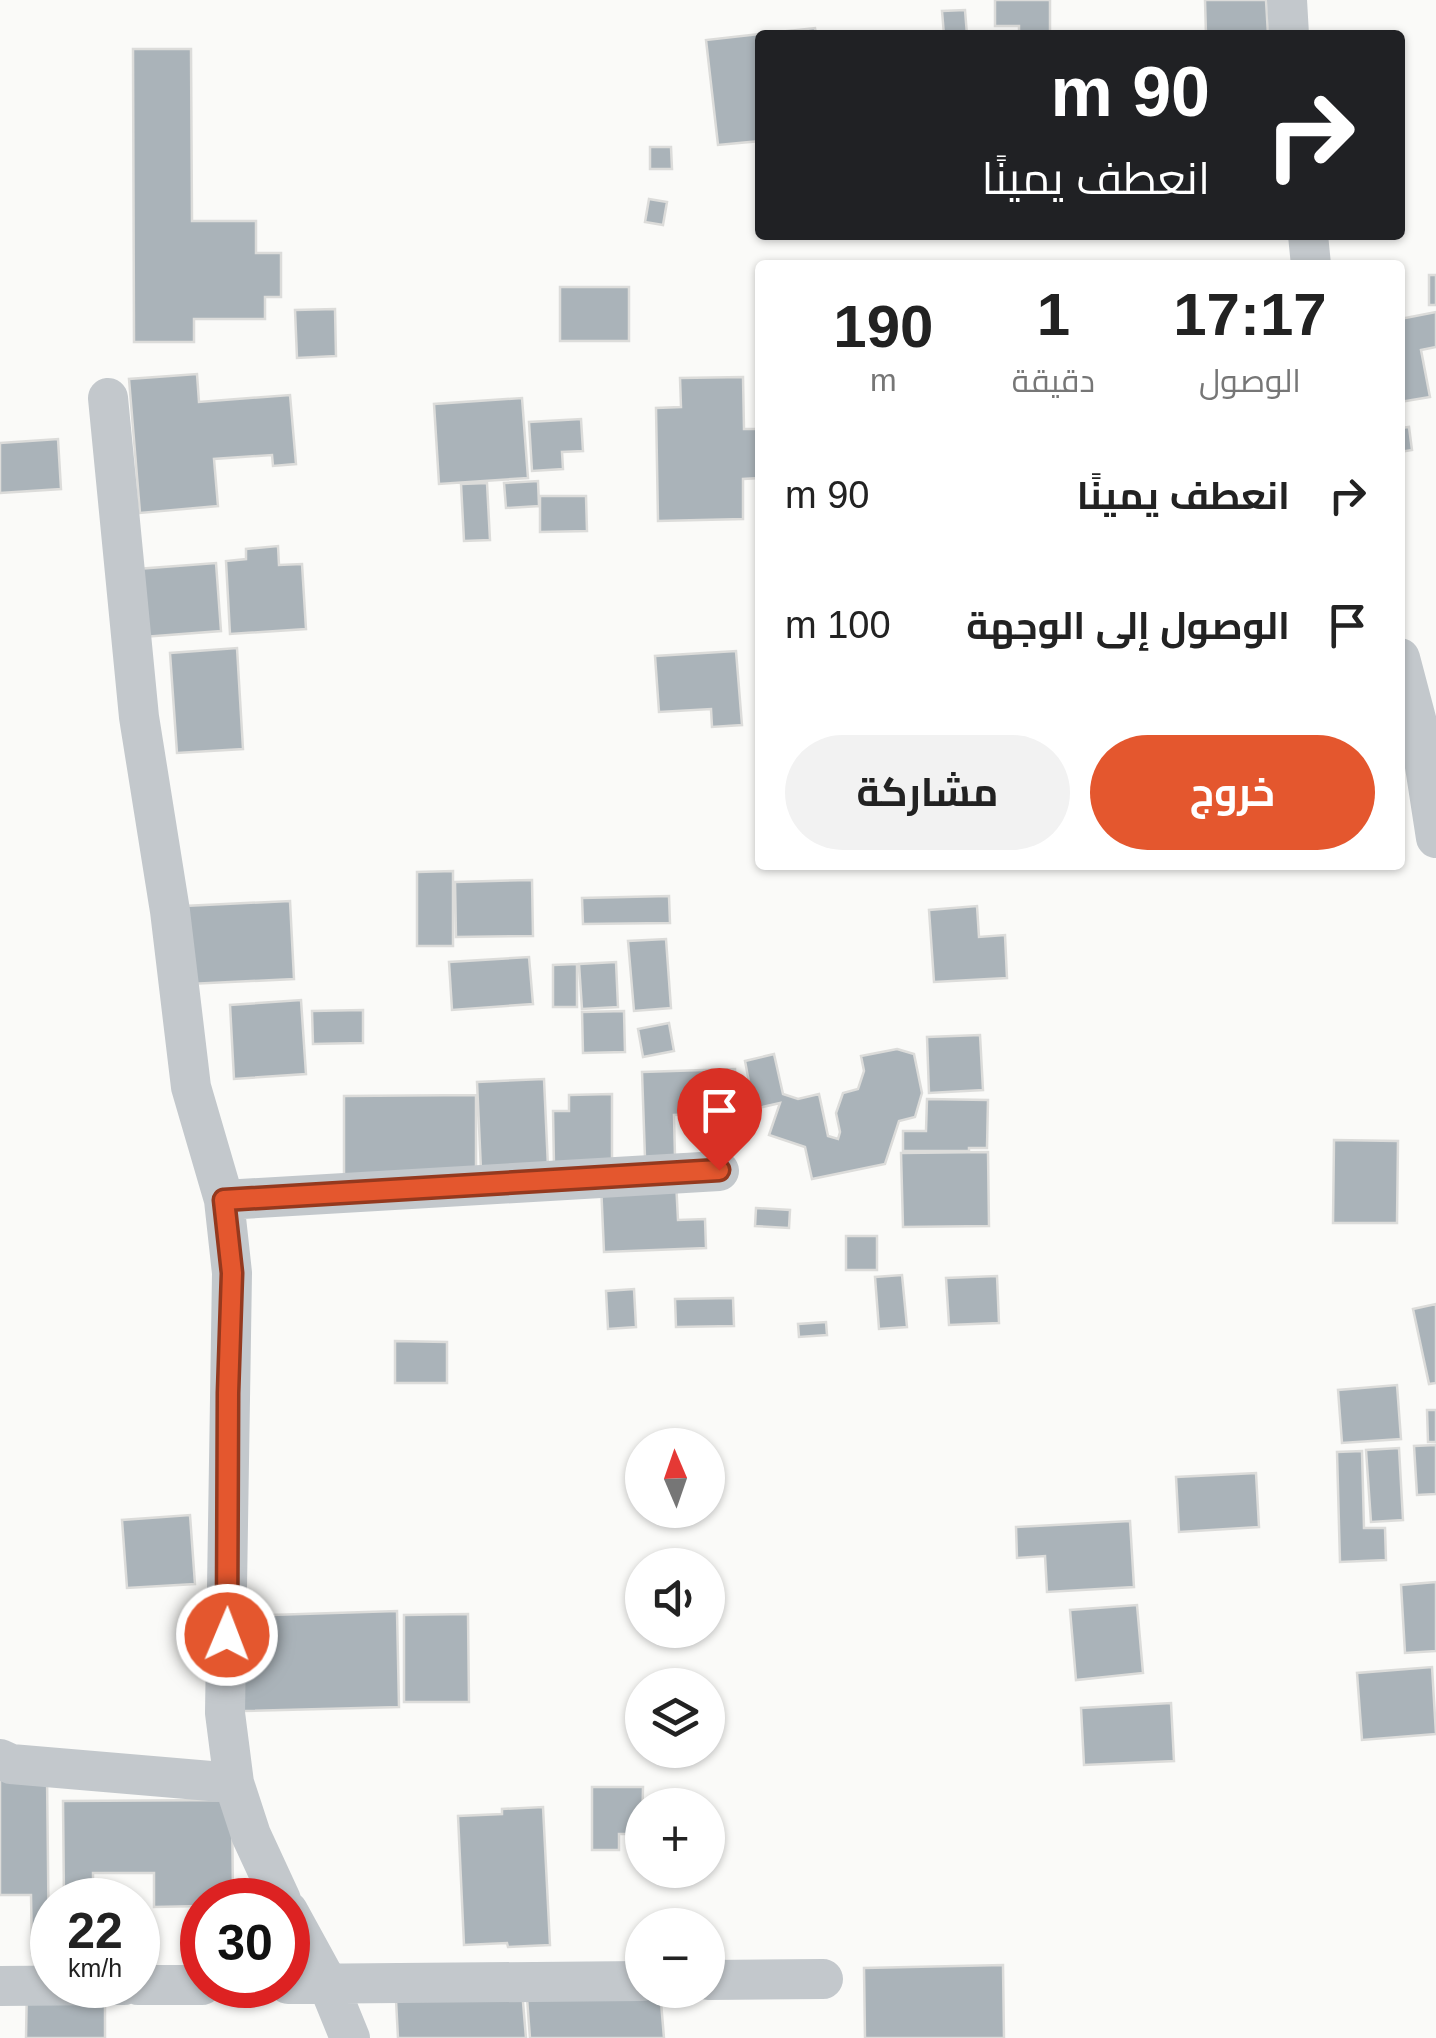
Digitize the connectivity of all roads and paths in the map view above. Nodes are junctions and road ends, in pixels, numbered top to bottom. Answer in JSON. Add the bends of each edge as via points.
{"nodes":[{"id":1,"x":1287,"y":0,"type":"edge"},
{"id":2,"x":1289,"y":30,"type":"edge"},
{"id":3,"x":108,"y":398,"type":"dead end"},
{"id":4,"x":1405,"y":677,"type":"edge"},
{"id":5,"x":1436,"y":838,"type":"edge"},
{"id":6,"x":719,"y":1170,"type":"dead end"},
{"id":7,"x":224,"y":1200,"type":"junction"},
{"id":8,"x":0,"y":1759,"type":"edge"},
{"id":9,"x":234,"y":1784,"type":"junction"},
{"id":10,"x":271,"y":1878,"type":"edge"},
{"id":11,"x":310,"y":1951,"type":"edge"},
{"id":12,"x":823,"y":1979,"type":"dead end"},
{"id":13,"x":725,"y":1980,"type":"edge"},
{"id":14,"x":625,"y":1981,"type":"edge"},
{"id":15,"x":310,"y":1984,"type":"edge"},
{"id":16,"x":328,"y":1984,"type":"junction"},
{"id":17,"x":0,"y":1986,"type":"edge"},
{"id":18,"x":30,"y":1986,"type":"edge"},
{"id":19,"x":350,"y":2038,"type":"edge"}],
"edges":[{"from":1,"to":2,"type":"street"},
{"from":3,"to":7,"type":"street","via":[[139,717],[191,1087]]},
{"from":4,"to":5,"type":"street"},
{"from":6,"to":7,"type":"street"},
{"from":7,"to":9,"type":"street","via":[[232,1273],[224,1713]]},
{"from":8,"to":9,"type":"street"},
{"from":9,"to":10,"type":"street"},
{"from":11,"to":16,"type":"street"},
{"from":12,"to":13,"type":"street"},
{"from":14,"to":16,"type":"street"},
{"from":15,"to":16,"type":"street"},
{"from":16,"to":19,"type":"street"},
{"from":17,"to":18,"type":"street"}]}
